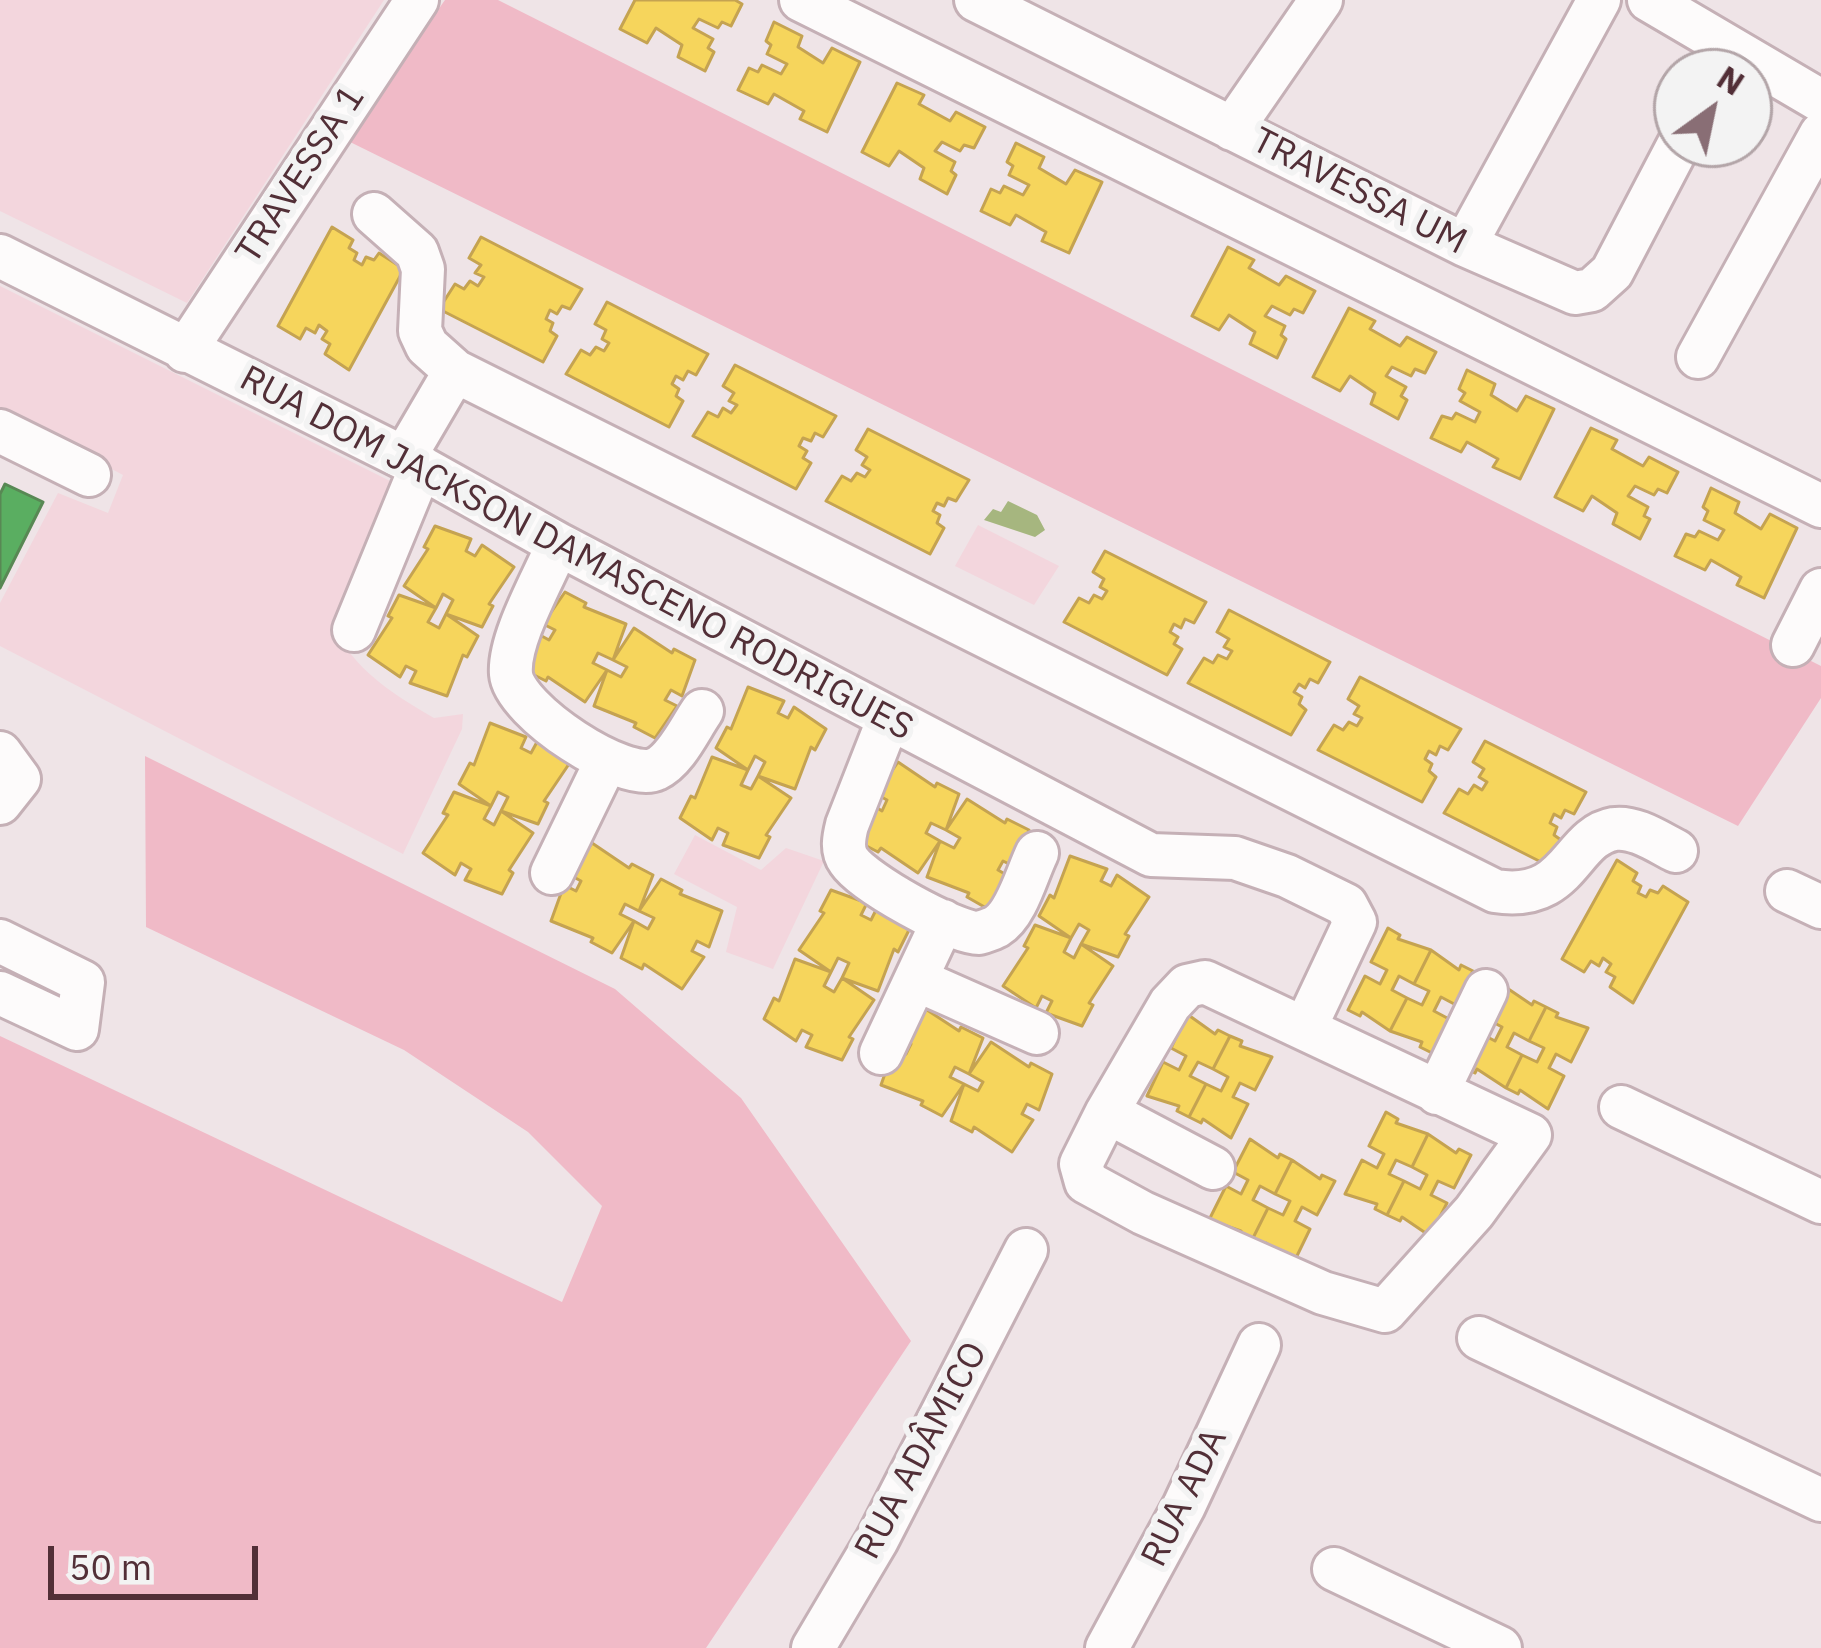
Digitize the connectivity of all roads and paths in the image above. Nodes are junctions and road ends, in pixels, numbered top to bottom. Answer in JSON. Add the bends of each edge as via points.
{"nodes":[{"id":1,"x":417,"y":0,"type":"edge"},
{"id":2,"x":801,"y":0,"type":"edge"},
{"id":3,"x":976,"y":0,"type":"edge"},
{"id":4,"x":1321,"y":0,"type":"edge"},
{"id":5,"x":1599,"y":0,"type":"edge"},
{"id":6,"x":1649,"y":0,"type":"edge"},
{"id":7,"x":1027,"y":11,"type":"edge"},
{"id":8,"x":1709,"y":48,"type":"edge"},
{"id":9,"x":1773,"y":80,"type":"edge"},
{"id":10,"x":1821,"y":101,"type":"edge"},
{"id":11,"x":1232,"y":128,"type":"junction"},
{"id":12,"x":1821,"y":134,"type":"edge"},
{"id":13,"x":1666,"y":168,"type":"edge"},
{"id":14,"x":374,"y":214,"type":"dead end"},
{"id":15,"x":1466,"y":245,"type":"junction"},
{"id":16,"x":0,"y":256,"type":"edge"},
{"id":17,"x":185,"y":350,"type":"junction"},
{"id":18,"x":1698,"y":356,"type":"dead end"},
{"id":19,"x":455,"y":371,"type":"junction"},
{"id":20,"x":1,"y":433,"type":"edge"},
{"id":21,"x":412,"y":462,"type":"junction"},
{"id":22,"x":89,"y":475,"type":"dead end"},
{"id":23,"x":1821,"y":506,"type":"edge"},
{"id":24,"x":558,"y":544,"type":"junction"},
{"id":25,"x":1821,"y":590,"type":"edge"},
{"id":26,"x":354,"y":630,"type":"dead end"},
{"id":27,"x":1793,"y":645,"type":"dead end"},
{"id":28,"x":702,"y":711,"type":"dead end"},
{"id":29,"x":889,"y":718,"type":"junction"},
{"id":30,"x":0,"y":753,"type":"edge"},
{"id":31,"x":607,"y":760,"type":"junction"},
{"id":32,"x":0,"y":803,"type":"edge"},
{"id":33,"x":1676,"y":851,"type":"dead end"},
{"id":34,"x":1037,"y":853,"type":"dead end"},
{"id":35,"x":551,"y":874,"type":"dead end"},
{"id":36,"x":943,"y":921,"type":"junction"},
{"id":37,"x":0,"y":941,"type":"edge"},
{"id":38,"x":917,"y":980,"type":"junction"},
{"id":39,"x":1486,"y":991,"type":"dead end"},
{"id":40,"x":0,"y":993,"type":"edge"},
{"id":41,"x":1305,"y":1028,"type":"junction"},
{"id":42,"x":1037,"y":1033,"type":"dead end"},
{"id":43,"x":881,"y":1053,"type":"dead end"},
{"id":44,"x":1437,"y":1094,"type":"junction"},
{"id":45,"x":1621,"y":1107,"type":"dead end"},
{"id":46,"x":1107,"y":1112,"type":"junction"},
{"id":47,"x":1213,"y":1168,"type":"dead end"},
{"id":48,"x":1821,"y":1202,"type":"edge"},
{"id":49,"x":1026,"y":1250,"type":"dead end"},
{"id":50,"x":1479,"y":1338,"type":"dead end"},
{"id":51,"x":1259,"y":1346,"type":"dead end"},
{"id":52,"x":1821,"y":1500,"type":"edge"},
{"id":53,"x":1334,"y":1569,"type":"dead end"},
{"id":54,"x":813,"y":1648,"type":"edge"},
{"id":55,"x":1107,"y":1648,"type":"edge"},
{"id":56,"x":1500,"y":1648,"type":"edge"}],
"edges":[{"from":1,"to":17,"type":"street","name":"TRAVESSA 1"},
{"from":2,"to":23,"type":"street"},
{"from":3,"to":7,"type":"street","name":"TRAVESSA UM"},
{"from":4,"to":11,"type":"street"},
{"from":5,"to":15,"type":"street"},
{"from":6,"to":8,"type":"street"},
{"from":7,"to":11,"type":"street","name":"TRAVESSA UM"},
{"from":9,"to":10,"type":"street"},
{"from":11,"to":15,"type":"street","name":"TRAVESSA UM"},
{"from":12,"to":18,"type":"street"},
{"from":13,"to":15,"type":"street","name":"TRAVESSA UM","via":[[1612,272],[1592,290],[1558,289]]},
{"from":14,"to":19,"type":"street","via":[[417,252],[424,269],[420,331]]},
{"from":16,"to":17,"type":"street","name":"RUA DOM JACKSON DAMASCENO RODRIGUES"},
{"from":17,"to":21,"type":"street","name":"RUA DOM JACKSON DAMASCENO RODRIGUES"},
{"from":19,"to":21,"type":"street"},
{"from":19,"to":33,"type":"street","via":[[1495,891],[1541,888],[1611,829]]},
{"from":20,"to":22,"type":"street"},
{"from":21,"to":24,"type":"street","name":"RUA DOM JACKSON DAMASCENO RODRIGUES"},
{"from":21,"to":26,"type":"street"},
{"from":24,"to":29,"type":"street","name":"RUA DOM JACKSON DAMASCENO RODRIGUES"},
{"from":24,"to":31,"type":"street","via":[[512,652],[515,694],[538,718]]},
{"from":25,"to":27,"type":"street"},
{"from":28,"to":31,"type":"street","via":[[656,770]]},
{"from":29,"to":36,"type":"street","via":[[842,842],[864,874]]},
{"from":29,"to":41,"type":"street","name":"RUA DOM JACKSON DAMASCENO RODRIGUES","via":[[1151,855],[1235,858],[1346,905],[1355,922]]},
{"from":30,"to":32,"type":"street","via":[[19,779]]},
{"from":31,"to":35,"type":"street"},
{"from":34,"to":36,"type":"street","via":[[995,928],[977,933]]},
{"from":36,"to":38,"type":"street"},
{"from":37,"to":40,"type":"street","via":[[83,982],[76,1029]]},
{"from":38,"to":42,"type":"street"},
{"from":38,"to":43,"type":"street"},
{"from":39,"to":44,"type":"street"},
{"from":41,"to":44,"type":"street"},
{"from":41,"to":46,"type":"street","via":[[1205,982],[1187,986]]},
{"from":44,"to":46,"type":"street","via":[[1530,1135],[1385,1311],[1323,1294],[1086,1182],[1082,1164]]},
{"from":45,"to":48,"type":"street"},
{"from":46,"to":47,"type":"street"},
{"from":49,"to":54,"type":"street","name":"RUA ADÂMICO"},
{"from":50,"to":52,"type":"street"},
{"from":51,"to":55,"type":"street","name":"RUA ADA"},
{"from":53,"to":56,"type":"street"}]}
